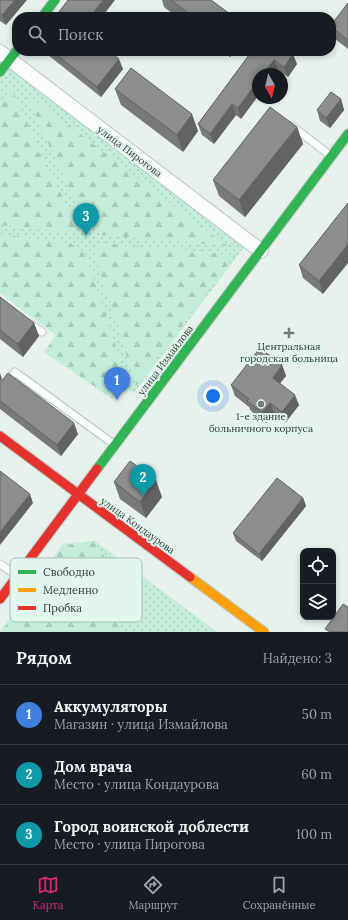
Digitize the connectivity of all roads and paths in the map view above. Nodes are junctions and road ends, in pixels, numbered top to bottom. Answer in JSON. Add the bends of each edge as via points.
{"nodes":[{"id":1,"x":55,"y":0,"type":"edge"},
{"id":2,"x":46,"y":12,"type":"edge"},
{"id":3,"x":9,"y":54,"type":"edge"},
{"id":4,"x":0,"y":72,"type":"edge"},
{"id":5,"x":292,"y":126,"type":"edge"},
{"id":6,"x":348,"y":134,"type":"edge"},
{"id":7,"x":332,"y":156,"type":"junction"},
{"id":8,"x":261,"y":251,"type":"junction"},
{"id":9,"x":24,"y":319,"type":"edge"},
{"id":10,"x":42,"y":332,"type":"dead end"},
{"id":11,"x":0,"y":390,"type":"edge"},
{"id":12,"x":0,"y":436,"type":"edge"},
{"id":13,"x":115,"y":445,"type":"junction"},
{"id":14,"x":77,"y":494,"type":"junction"},
{"id":15,"x":30,"y":558,"type":"edge"},
{"id":16,"x":0,"y":564,"type":"edge"},
{"id":17,"x":10,"y":571,"type":"edge"},
{"id":18,"x":10,"y":585,"type":"edge"},
{"id":19,"x":0,"y":599,"type":"edge"},
{"id":20,"x":264,"y":632,"type":"edge"}],
"edges":[{"from":1,"to":2,"type":"street"},
{"from":3,"to":4,"type":"street"},
{"from":3,"to":8,"type":"street","name":"улица Пирогова"},
{"from":5,"to":7,"type":"lane"},
{"from":6,"to":7,"type":"street","name":"улица Измайлова"},
{"from":7,"to":8,"type":"street","name":"улица Измайлова"},
{"from":8,"to":13,"type":"street","name":"улица Измайлова"},
{"from":9,"to":10,"type":"lane"},
{"from":11,"to":13,"type":"lane","via":[[15,372]]},
{"from":12,"to":14,"type":"street","name":"улица Кондаурова"},
{"from":13,"to":14,"type":"street","name":"улица Измайлова"},
{"from":14,"to":15,"type":"street","name":"улица Измайлова"},
{"from":14,"to":20,"type":"street","name":"улица Кондаурова"},
{"from":16,"to":17,"type":"lane"},
{"from":18,"to":19,"type":"street","name":"улица Измайлова"}]}
